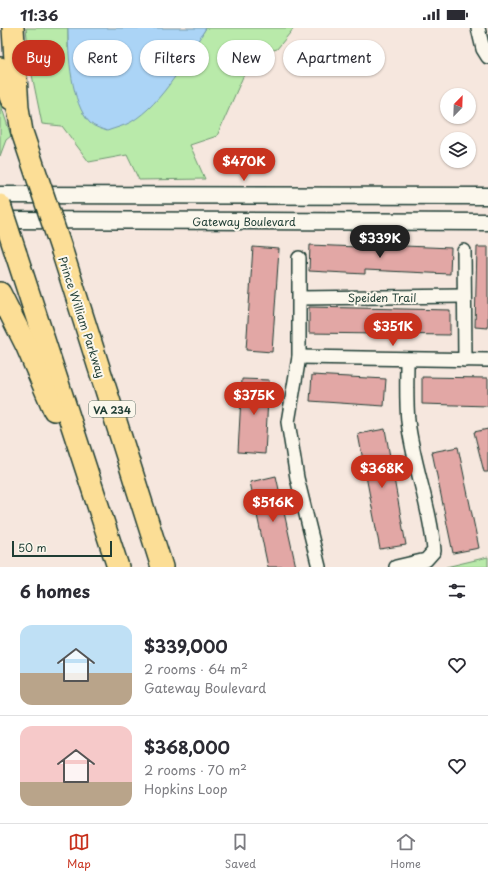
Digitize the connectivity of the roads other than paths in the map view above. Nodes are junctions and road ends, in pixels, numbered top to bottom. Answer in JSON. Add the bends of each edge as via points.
{"nodes":[{"id":1,"x":13,"y":28,"type":"edge"},
{"id":2,"x":478,"y":28,"type":"edge"},
{"id":3,"x":488,"y":57,"type":"edge"},
{"id":4,"x":0,"y":68,"type":"edge"},
{"id":5,"x":22,"y":132,"type":"junction"},
{"id":6,"x":0,"y":195,"type":"edge"},
{"id":7,"x":488,"y":196,"type":"edge"},
{"id":8,"x":0,"y":206,"type":"edge"},
{"id":9,"x":0,"y":220,"type":"edge"},
{"id":10,"x":488,"y":222,"type":"edge"},
{"id":11,"x":464,"y":251,"type":"dead end"},
{"id":12,"x":299,"y":258,"type":"dead end"},
{"id":13,"x":0,"y":293,"type":"edge"},
{"id":14,"x":464,"y":296,"type":"junction"},
{"id":15,"x":300,"y":298,"type":"junction"},
{"id":16,"x":299,"y":357,"type":"junction"},
{"id":17,"x":407,"y":360,"type":"junction"},
{"id":18,"x":465,"y":360,"type":"junction"},
{"id":19,"x":488,"y":360,"type":"edge"},
{"id":20,"x":105,"y":526,"type":"junction"},
{"id":21,"x":118,"y":567,"type":"edge"},
{"id":22,"x":162,"y":567,"type":"edge"},
{"id":23,"x":319,"y":567,"type":"edge"},
{"id":24,"x":396,"y":567,"type":"edge"}],
"edges":[{"from":1,"to":5,"type":"highway"},
{"from":2,"to":3,"type":"street","via":[[483,49]]},
{"from":4,"to":5,"type":"highway","name":"Prince William Parkway","number":"VA 234"},
{"from":5,"to":22,"type":"highway","name":"Prince William Parkway","number":"VA 234","bridge":true},
{"from":6,"to":7,"type":"street"},
{"from":8,"to":20,"type":"highway","bridge":true},
{"from":9,"to":10,"type":"street","name":"Gateway Boulevard"},
{"from":11,"to":14,"type":"street"},
{"from":12,"to":15,"type":"street"},
{"from":13,"to":20,"type":"highway","via":[[27,348]]},
{"from":14,"to":15,"type":"street","name":"Speiden Trail"},
{"from":14,"to":18,"type":"street"},
{"from":15,"to":16,"type":"street"},
{"from":16,"to":17,"type":"street"},
{"from":16,"to":23,"type":"street","via":[[288,422],[297,478]]},
{"from":17,"to":18,"type":"street"},
{"from":17,"to":24,"type":"street","via":[[408,421],[434,551],[426,560]]},
{"from":18,"to":19,"type":"street"},
{"from":20,"to":21,"type":"highway"}]}
